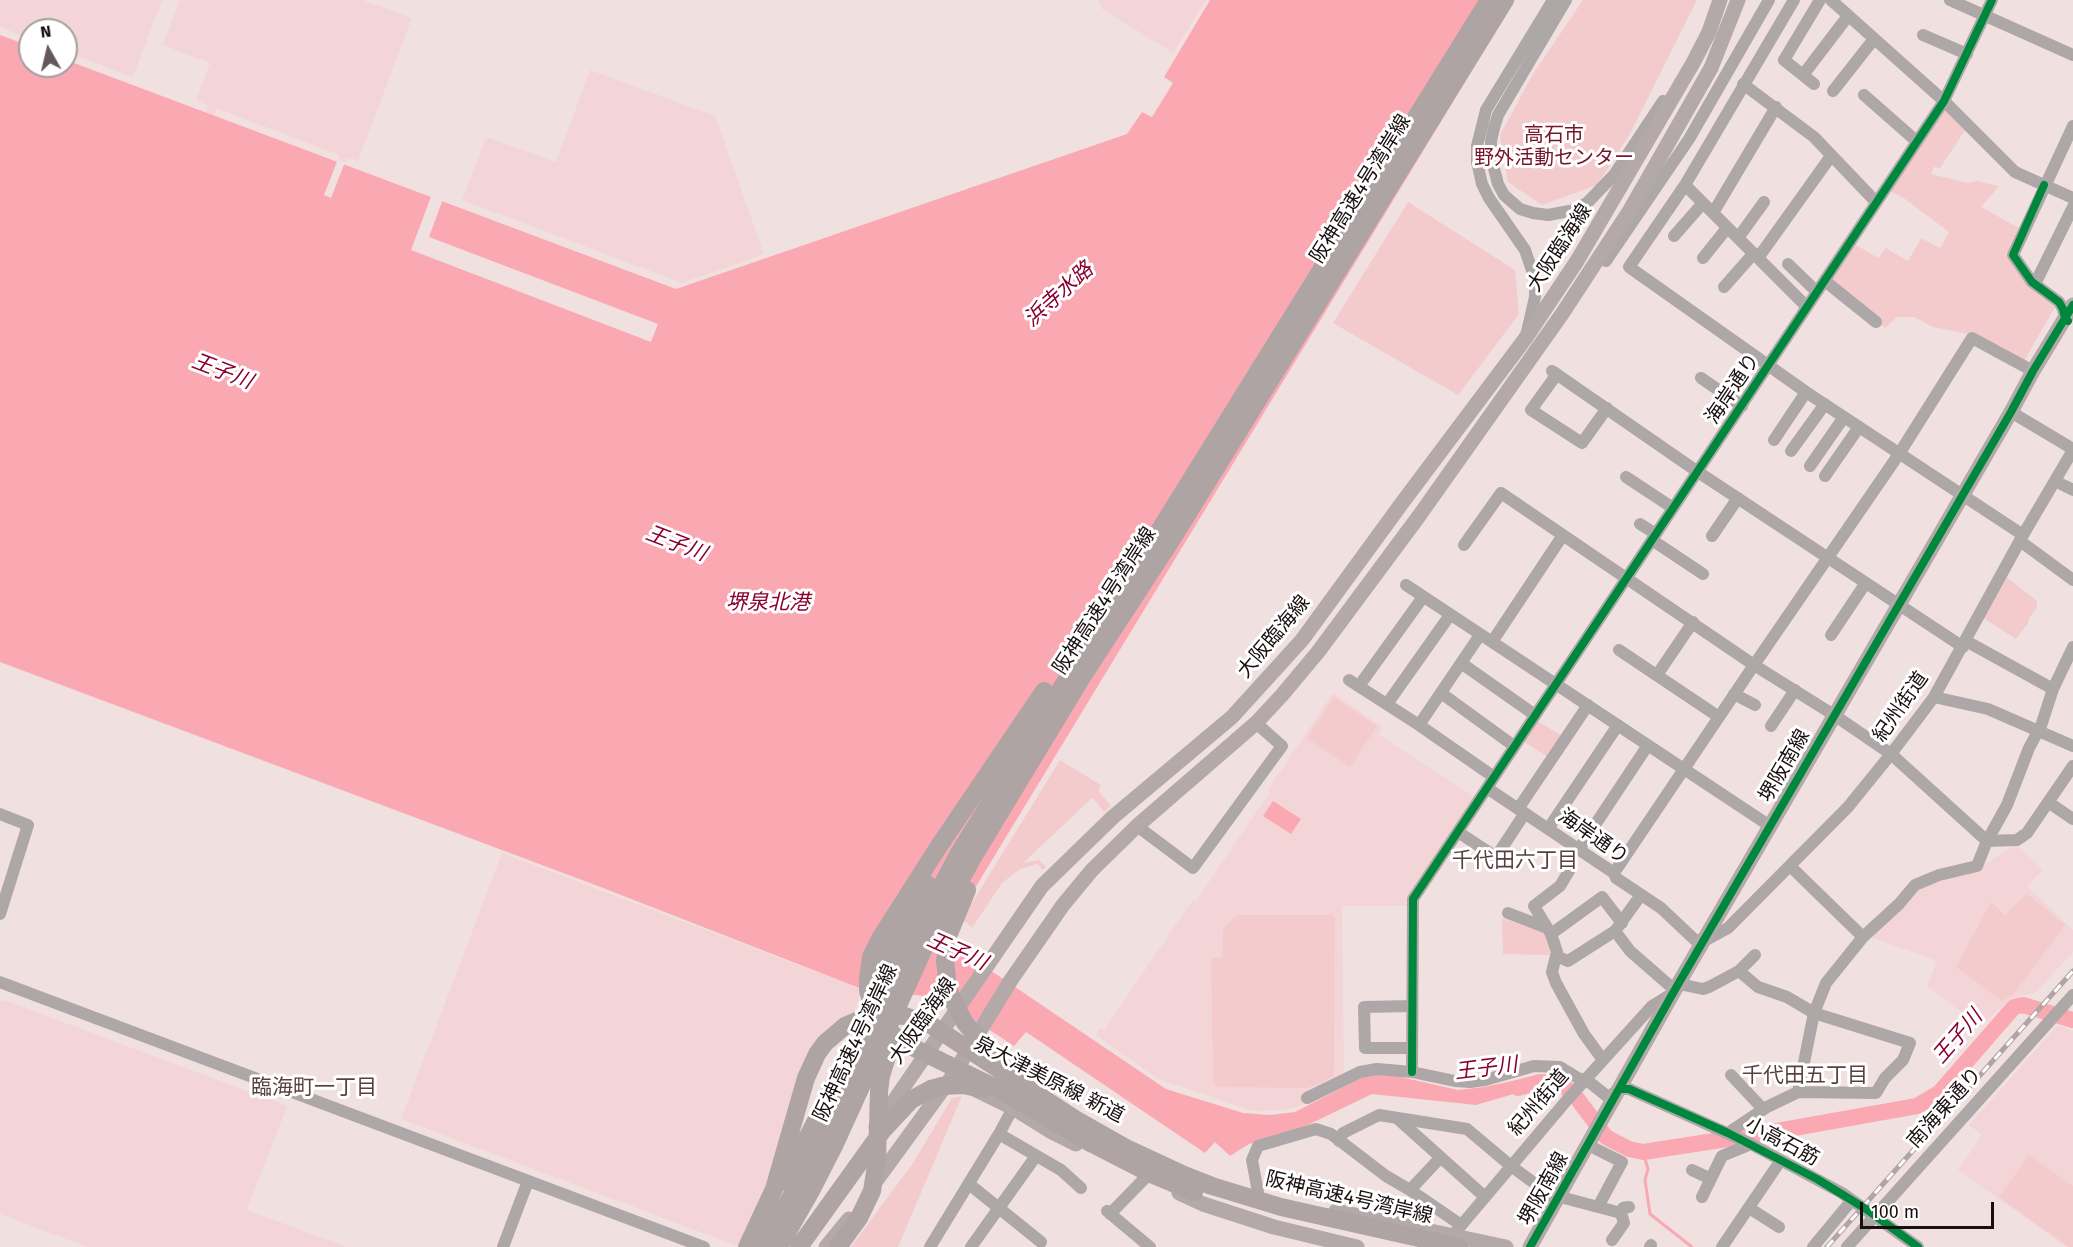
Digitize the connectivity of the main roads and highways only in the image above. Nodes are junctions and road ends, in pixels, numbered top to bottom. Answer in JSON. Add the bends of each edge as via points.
{"nodes":[{"id":1,"x":1489,"y":0,"type":"edge"},
{"id":2,"x":1505,"y":0,"type":"edge"},
{"id":3,"x":1720,"y":0,"type":"edge"},
{"id":4,"x":1738,"y":0,"type":"edge"},
{"id":5,"x":2073,"y":305,"type":"edge"},
{"id":6,"x":2069,"y":322,"type":"edge"},
{"id":7,"x":1221,"y":431,"type":"junction"},
{"id":8,"x":1172,"y":539,"type":"junction"},
{"id":9,"x":1009,"y":745,"type":"junction"},
{"id":10,"x":949,"y":901,"type":"junction"},
{"id":11,"x":928,"y":1050,"type":"junction"},
{"id":12,"x":963,"y":1058,"type":"junction"},
{"id":13,"x":951,"y":1078,"type":"junction"},
{"id":14,"x":1095,"y":1138,"type":"junction"},
{"id":15,"x":1454,"y":1238,"type":"edge"},
{"id":16,"x":749,"y":1247,"type":"edge"},
{"id":17,"x":763,"y":1247,"type":"edge"},
{"id":18,"x":779,"y":1247,"type":"edge"},
{"id":19,"x":791,"y":1247,"type":"edge"},
{"id":20,"x":799,"y":1247,"type":"edge"},
{"id":21,"x":825,"y":1247,"type":"edge"},
{"id":22,"x":838,"y":1247,"type":"edge"},
{"id":23,"x":1357,"y":1247,"type":"edge"},
{"id":24,"x":1403,"y":1247,"type":"edge"},
{"id":25,"x":1506,"y":1247,"type":"edge"},
{"id":26,"x":1530,"y":1247,"type":"edge"}],
"edges":[{"from":1,"to":7,"type":"highway","name":"阪神高速4号湾岸線"},
{"from":2,"to":8,"type":"highway","name":"阪神高速4号湾岸線"},
{"from":3,"to":11,"type":"main road","name":"大阪臨海線","via":[[1709,32],[1606,215],[1525,339],[1302,640],[1232,717],[1113,817],[1042,886]]},
{"from":4,"to":12,"type":"main road","name":"大阪臨海線","via":[[1711,68],[1630,210],[1562,314],[1419,516],[1282,695],[1092,870],[1011,980]]},
{"from":5,"to":6,"type":"main road","name":"堺阪南線"},
{"from":6,"to":26,"type":"main road","name":"堺阪南線","via":[[2033,371],[1674,987]]},
{"from":7,"to":9,"type":"highway"},
{"from":7,"to":17,"type":"highway","name":"阪神高速4号湾岸線","via":[[959,853],[913,940],[821,1143]]},
{"from":8,"to":10,"type":"highway","name":"阪神高速4号湾岸線","via":[[1082,677]]},
{"from":8,"to":14,"type":"highway","via":[[983,860],[962,899],[946,948],[950,993],[973,1034],[1009,1070]]},
{"from":9,"to":14,"type":"highway","via":[[881,937],[869,968],[870,1000],[879,1021],[900,1041]]},
{"from":9,"to":16,"type":"highway","via":[[907,920],[823,1109]]},
{"from":10,"to":18,"type":"highway","name":"阪神高速4号湾岸線","via":[[834,1146]]},
{"from":10,"to":22,"type":"highway","via":[[898,1024],[882,1076],[872,1191]]},
{"from":11,"to":12,"type":"main road","name":"泉大津美原線 新道"},
{"from":11,"to":13,"type":"main road","name":"泉大津美原線 新道"},
{"from":11,"to":19,"type":"main road","name":"大阪臨海線"},
{"from":12,"to":13,"type":"main road","name":"大阪臨海線"},
{"from":12,"to":15,"type":"main road","name":"泉大津美原線 新道","via":[[1118,1138],[1194,1172],[1258,1192]]},
{"from":13,"to":21,"type":"main road","name":"大阪臨海線"},
{"from":13,"to":23,"type":"main road","name":"泉大津美原線 新道","via":[[1050,1131],[1203,1204]]},
{"from":14,"to":15,"type":"highway","name":"阪神高速4号湾岸線","via":[[1184,1175],[1292,1210]]},
{"from":14,"to":16,"type":"highway","via":[[931,1025],[892,1014],[868,1016],[840,1030],[825,1043],[811,1065],[776,1182]]},
{"from":14,"to":20,"type":"highway","via":[[982,1088],[952,1085],[931,1089],[911,1100],[893,1117]]},
{"from":14,"to":24,"type":"highway","name":"阪神高速4号湾岸線","via":[[1151,1174],[1219,1201]]},
{"from":15,"to":25,"type":"main road","name":"泉大津美原線 新道"}]}
